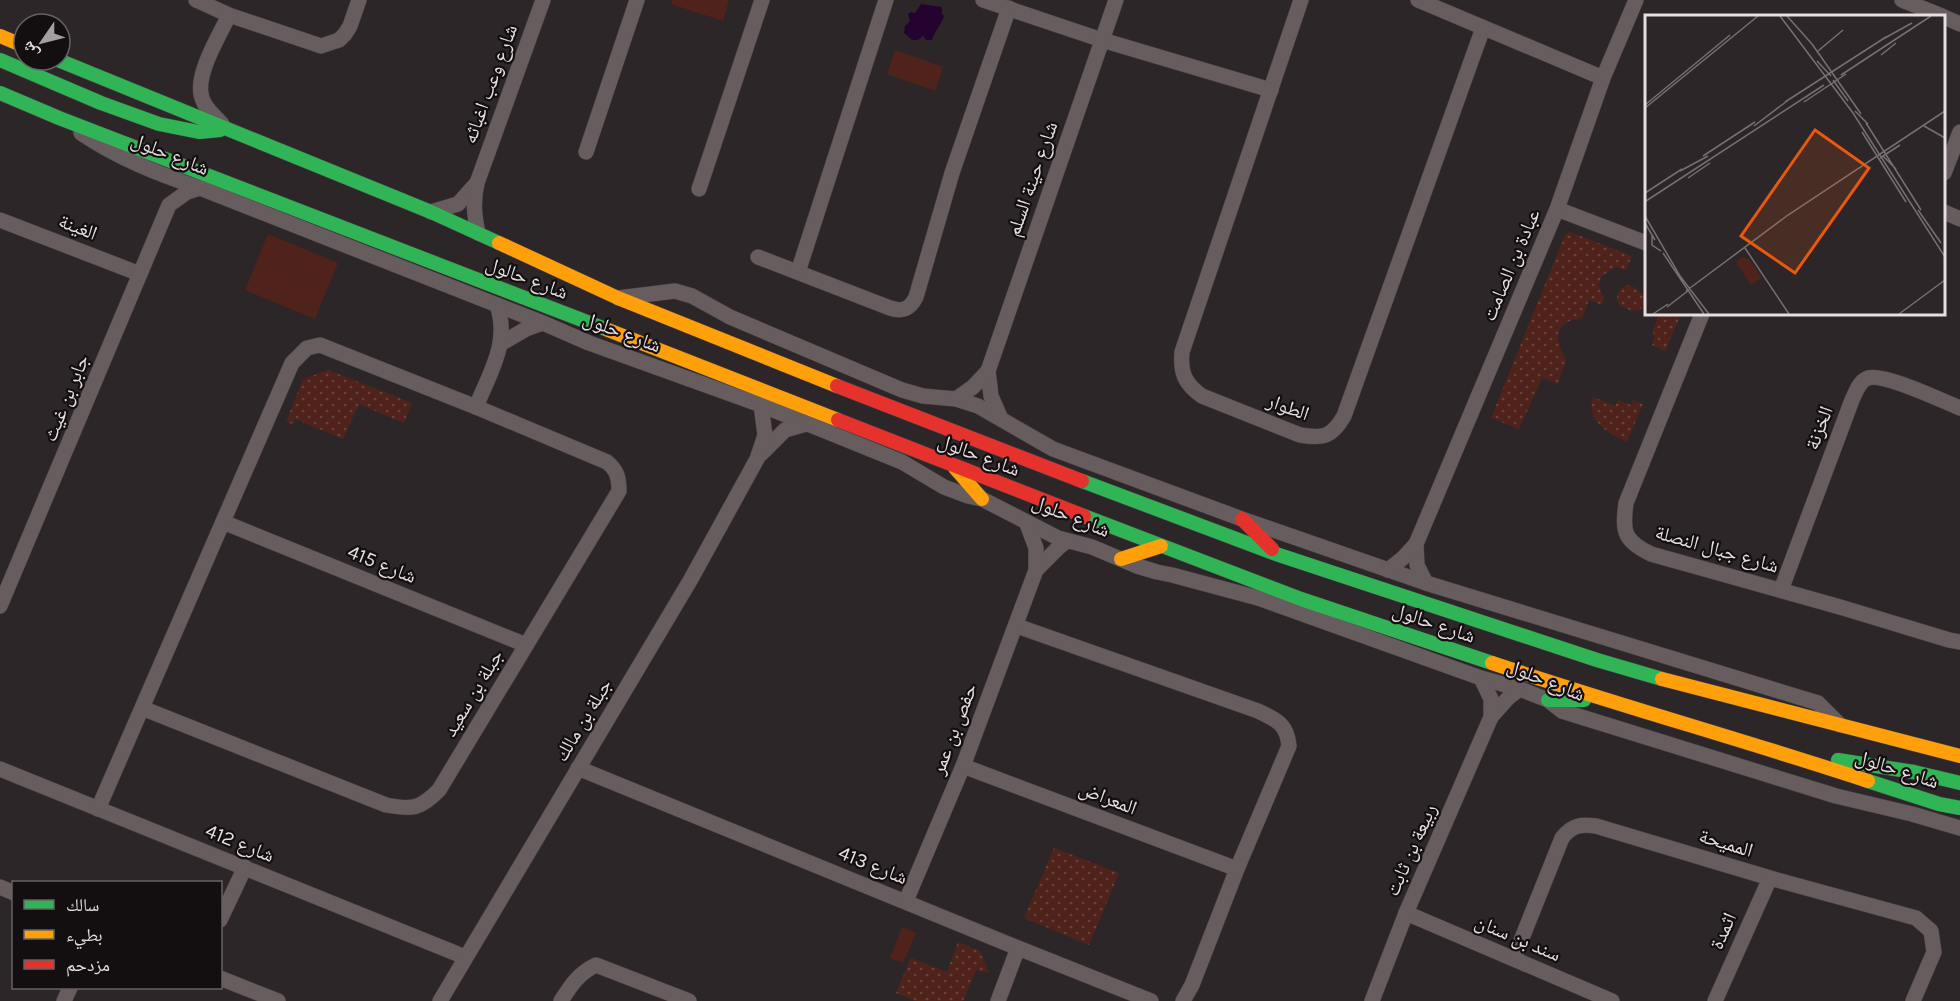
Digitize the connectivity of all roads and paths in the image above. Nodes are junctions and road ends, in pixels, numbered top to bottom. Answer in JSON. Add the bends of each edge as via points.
{"nodes":[{"id":1,"x":196,"y":0,"type":"edge"},
{"id":2,"x":359,"y":0,"type":"edge"},
{"id":3,"x":543,"y":0,"type":"edge"},
{"id":4,"x":637,"y":0,"type":"edge"},
{"id":5,"x":762,"y":0,"type":"edge"},
{"id":6,"x":886,"y":0,"type":"edge"},
{"id":7,"x":982,"y":0,"type":"edge"},
{"id":8,"x":1116,"y":0,"type":"edge"},
{"id":9,"x":1301,"y":0,"type":"edge"},
{"id":10,"x":1418,"y":0,"type":"edge"},
{"id":11,"x":1636,"y":0,"type":"edge"},
{"id":12,"x":1902,"y":0,"type":"edge"},
{"id":13,"x":1009,"y":8,"type":"junction"},
{"id":14,"x":230,"y":15,"type":"junction"},
{"id":15,"x":1938,"y":15,"type":"edge"},
{"id":16,"x":1945,"y":18,"type":"edge"},
{"id":17,"x":1960,"y":24,"type":"edge"},
{"id":18,"x":1483,"y":28,"type":"junction"},
{"id":19,"x":1102,"y":40,"type":"junction"},
{"id":20,"x":0,"y":60,"type":"edge"},
{"id":21,"x":72,"y":66,"type":"edge"},
{"id":22,"x":1603,"y":78,"type":"junction"},
{"id":23,"x":1271,"y":90,"type":"junction"},
{"id":24,"x":0,"y":93,"type":"edge"},
{"id":25,"x":59,"y":118,"type":"junction"},
{"id":26,"x":227,"y":130,"type":"junction"},
{"id":27,"x":1960,"y":132,"type":"edge"},
{"id":28,"x":586,"y":152,"type":"dead end"},
{"id":29,"x":1945,"y":170,"type":"edge"},
{"id":30,"x":156,"y":173,"type":"junction"},
{"id":31,"x":477,"y":183,"type":"junction"},
{"id":32,"x":200,"y":188,"type":"junction"},
{"id":33,"x":699,"y":189,"type":"dead end"},
{"id":34,"x":169,"y":205,"type":"junction"},
{"id":35,"x":1557,"y":208,"type":"junction"},
{"id":36,"x":431,"y":212,"type":"junction"},
{"id":37,"x":1945,"y":212,"type":"edge"},
{"id":38,"x":1960,"y":219,"type":"edge"},
{"id":39,"x":0,"y":220,"type":"edge"},
{"id":40,"x":478,"y":233,"type":"junction"},
{"id":41,"x":1645,"y":242,"type":"edge"},
{"id":42,"x":758,"y":257,"type":"dead end"},
{"id":43,"x":798,"y":272,"type":"junction"},
{"id":44,"x":140,"y":274,"type":"junction"},
{"id":45,"x":618,"y":298,"type":"junction"},
{"id":46,"x":497,"y":305,"type":"junction"},
{"id":47,"x":1702,"y":315,"type":"edge"},
{"id":48,"x":588,"y":322,"type":"junction"},
{"id":49,"x":543,"y":323,"type":"junction"},
{"id":50,"x":562,"y":331,"type":"junction"},
{"id":51,"x":502,"y":343,"type":"junction"},
{"id":52,"x":988,"y":371,"type":"junction"},
{"id":53,"x":956,"y":399,"type":"junction"},
{"id":54,"x":761,"y":405,"type":"junction"},
{"id":55,"x":476,"y":407,"type":"junction"},
{"id":56,"x":1960,"y":408,"type":"edge"},
{"id":57,"x":1001,"y":419,"type":"junction"},
{"id":58,"x":806,"y":424,"type":"junction"},
{"id":59,"x":757,"y":459,"type":"junction"},
{"id":60,"x":952,"y":466,"type":"junction"},
{"id":61,"x":982,"y":499,"type":"junction"},
{"id":62,"x":1242,"y":519,"type":"junction"},
{"id":63,"x":223,"y":522,"type":"junction"},
{"id":64,"x":1028,"y":524,"type":"junction"},
{"id":65,"x":1067,"y":541,"type":"junction"},
{"id":66,"x":1416,"y":544,"type":"junction"},
{"id":67,"x":1161,"y":546,"type":"junction"},
{"id":68,"x":1276,"y":554,"type":"junction"},
{"id":69,"x":1121,"y":559,"type":"junction"},
{"id":70,"x":1036,"y":570,"type":"junction"},
{"id":71,"x":1388,"y":570,"type":"junction"},
{"id":72,"x":1426,"y":584,"type":"junction"},
{"id":73,"x":1780,"y":590,"type":"junction"},
{"id":74,"x":0,"y":606,"type":"edge"},
{"id":75,"x":1017,"y":626,"type":"junction"},
{"id":76,"x":1960,"y":642,"type":"edge"},
{"id":77,"x":526,"y":645,"type":"junction"},
{"id":78,"x":1481,"y":678,"type":"junction"},
{"id":79,"x":1520,"y":689,"type":"junction"},
{"id":80,"x":1599,"y":699,"type":"junction"},
{"id":81,"x":1548,"y":700,"type":"junction"},
{"id":82,"x":142,"y":708,"type":"junction"},
{"id":83,"x":1491,"y":717,"type":"junction"},
{"id":84,"x":1840,"y":725,"type":"junction"},
{"id":85,"x":1778,"y":751,"type":"junction"},
{"id":86,"x":1960,"y":756,"type":"edge"},
{"id":87,"x":963,"y":766,"type":"junction"},
{"id":88,"x":578,"y":768,"type":"junction"},
{"id":89,"x":0,"y":769,"type":"edge"},
{"id":90,"x":1960,"y":783,"type":"edge"},
{"id":91,"x":1939,"y":804,"type":"junction"},
{"id":92,"x":1960,"y":808,"type":"edge"},
{"id":93,"x":98,"y":809,"type":"junction"},
{"id":94,"x":1912,"y":814,"type":"junction"},
{"id":95,"x":1960,"y":828,"type":"edge"},
{"id":96,"x":245,"y":867,"type":"junction"},
{"id":97,"x":1237,"y":869,"type":"junction"},
{"id":98,"x":1770,"y":878,"type":"junction"},
{"id":99,"x":906,"y":901,"type":"junction"},
{"id":100,"x":1406,"y":913,"type":"junction"},
{"id":101,"x":222,"y":916,"type":"edge"},
{"id":102,"x":1018,"y":948,"type":"junction"},
{"id":103,"x":465,"y":957,"type":"junction"},
{"id":104,"x":1514,"y":958,"type":"junction"},
{"id":105,"x":222,"y":979,"type":"edge"},
{"id":106,"x":278,"y":1001,"type":"edge"},
{"id":107,"x":440,"y":1001,"type":"edge"},
{"id":108,"x":561,"y":1001,"type":"edge"},
{"id":109,"x":689,"y":1001,"type":"edge"},
{"id":110,"x":998,"y":1001,"type":"edge"},
{"id":111,"x":1151,"y":1001,"type":"edge"},
{"id":112,"x":1183,"y":1001,"type":"edge"},
{"id":113,"x":1372,"y":1001,"type":"edge"},
{"id":114,"x":1612,"y":1001,"type":"edge"},
{"id":115,"x":1715,"y":1001,"type":"edge"},
{"id":116,"x":1913,"y":1001,"type":"edge"}],
"edges":[{"from":1,"to":14,"type":"street"},
{"from":2,"to":14,"type":"street","via":[[345,34],[321,46]]},
{"from":3,"to":31,"type":"street","name":"شارع وعب اغباثه"},
{"from":4,"to":28,"type":"street"},
{"from":5,"to":33,"type":"street"},
{"from":6,"to":43,"type":"street"},
{"from":7,"to":13,"type":"street"},
{"from":8,"to":19,"type":"street","name":"شارع حينة السلم"},
{"from":9,"to":23,"type":"street","name":"الطوار"},
{"from":10,"to":18,"type":"street"},
{"from":11,"to":22,"type":"street","name":"عبادة بن الصامت"},
{"from":12,"to":15,"type":"street"},
{"from":13,"to":19,"type":"street"},
{"from":13,"to":43,"type":"street","via":[[912,305],[906,309],[890,308]]},
{"from":14,"to":26,"type":"street","via":[[206,64],[201,90],[206,107]]},
{"from":16,"to":17,"type":"street"},
{"from":18,"to":22,"type":"street"},
{"from":18,"to":23,"type":"street","name":"الطوار","via":[[1344,416],[1337,428],[1315,438],[1202,396],[1184,379],[1181,366],[1182,352]]},
{"from":19,"to":23,"type":"street"},
{"from":19,"to":52,"type":"street","name":"شارع حينة السلم"},
{"from":20,"to":26,"type":"main road","via":[[159,124],[199,132]]},
{"from":21,"to":26,"type":"main road","name":"شارع حالول"},
{"from":22,"to":35,"type":"street","name":"عبادة بن الصامت"},
{"from":24,"to":25,"type":"main road","name":"شارع حالول"},
{"from":25,"to":30,"type":"street","name":"شارع حلول","via":[[99,145]]},
{"from":25,"to":48,"type":"main road","name":"شارع حالول"},
{"from":26,"to":36,"type":"main road","name":"شارع حالول"},
{"from":27,"to":29,"type":"street"},
{"from":30,"to":32,"type":"street","name":"شارع حلول"},
{"from":30,"to":34,"type":"street"},
{"from":31,"to":36,"type":"street","name":"شارع وعب اغباثه","via":[[458,204]]},
{"from":31,"to":40,"type":"street","name":"شارع وعب اغباثه","via":[[474,213]]},
{"from":32,"to":34,"type":"street"},
{"from":32,"to":46,"type":"street","name":"شارع حلول"},
{"from":34,"to":44,"type":"street","name":"جابر بن غيث"},
{"from":35,"to":41,"type":"street"},
{"from":35,"to":66,"type":"street","name":"عبادة بن الصامت"},
{"from":36,"to":40,"type":"main road","name":"شارع حالول"},
{"from":37,"to":38,"type":"street"},
{"from":39,"to":44,"type":"street","name":"الغينة"},
{"from":40,"to":45,"type":"main road","name":"شارع حالول"},
{"from":42,"to":43,"type":"street"},
{"from":44,"to":74,"type":"street","name":"جابر بن غيث"},
{"from":45,"to":53,"type":"street","name":"شارع حلول","via":[[675,291],[692,296],[730,317],[903,390]]},
{"from":45,"to":68,"type":"main road","name":"شارع حالول","via":[[933,424]]},
{"from":46,"to":49,"type":"street","name":"شارع حلول"},
{"from":46,"to":51,"type":"street","via":[[503,326]]},
{"from":47,"to":73,"type":"street","name":"شارع جبال النصلة","via":[[1626,503],[1626,536],[1636,547],[1651,554]]},
{"from":48,"to":50,"type":"main road"},
{"from":48,"to":60,"type":"main road","name":"شارع حالول"},
{"from":49,"to":50,"type":"street","name":"شارع حلول"},
{"from":49,"to":51,"type":"street"},
{"from":50,"to":54,"type":"street","name":"شارع حلول"},
{"from":51,"to":55,"type":"street"},
{"from":52,"to":53,"type":"street","name":"شارع حينة السلم"},
{"from":52,"to":57,"type":"street","name":"شارع حينة السلم","via":[[991,396]]},
{"from":53,"to":57,"type":"street","name":"شارع حلول"},
{"from":54,"to":58,"type":"street","name":"شارع حلول"},
{"from":54,"to":59,"type":"street","name":"جبلة بن مالك","via":[[765,435]]},
{"from":55,"to":63,"type":"street","name":"جبلة بن سعيد","via":[[320,345],[307,348],[292,363]]},
{"from":55,"to":77,"type":"street","name":"جبلة بن سعيد","via":[[607,462],[618,477],[619,491]]},
{"from":56,"to":73,"type":"street","name":"الخزنة","via":[[1894,381],[1865,378],[1852,400]]},
{"from":57,"to":62,"type":"street","name":"شارع حلول","via":[[1053,449]]},
{"from":58,"to":59,"type":"street","name":"جبلة بن مالك","via":[[785,430]]},
{"from":58,"to":61,"type":"street","name":"شارع حلول","via":[[902,462],[944,487]]},
{"from":59,"to":88,"type":"street","name":"جبلة بن مالك","via":[[691,579]]},
{"from":60,"to":61,"type":"main road"},
{"from":60,"to":67,"type":"main road","name":"شارع حالول"},
{"from":61,"to":64,"type":"street","name":"شارع حلول"},
{"from":62,"to":68,"type":"main road"},
{"from":62,"to":71,"type":"street","name":"شارع حلول"},
{"from":63,"to":77,"type":"street","name":"شارع 415"},
{"from":63,"to":82,"type":"street","name":"جبلة بن سعيد"},
{"from":64,"to":65,"type":"street","name":"شارع حلول"},
{"from":64,"to":70,"type":"street","name":"حفص بن عمر","via":[[1036,548]]},
{"from":65,"to":69,"type":"street","name":"شارع حلول"},
{"from":65,"to":70,"type":"street","name":"حفص بن عمر"},
{"from":66,"to":71,"type":"street","name":"عبادة بن الصامت"},
{"from":66,"to":72,"type":"street","via":[[1418,565]]},
{"from":67,"to":69,"type":"main road"},
{"from":67,"to":80,"type":"main road","name":"شارع حالول"},
{"from":68,"to":84,"type":"main road","name":"شارع حالول","via":[[1597,660]]},
{"from":69,"to":78,"type":"street","name":"شارع حلول","via":[[1258,598]]},
{"from":70,"to":75,"type":"street","name":"حفص بن عمر"},
{"from":71,"to":72,"type":"street","name":"شارع حلول"},
{"from":72,"to":84,"type":"street","name":"شارع حلول","via":[[1818,703]]},
{"from":73,"to":76,"type":"street","name":"شارع جبال النصلة"},
{"from":75,"to":87,"type":"street","name":"حفص بن عمر"},
{"from":75,"to":97,"type":"street","via":[[1258,711],[1281,723],[1289,746]]},
{"from":77,"to":82,"type":"street","name":"جبلة بن سعيد","via":[[439,790],[426,803],[409,810],[386,805]]},
{"from":78,"to":79,"type":"street","name":"شارع حلول"},
{"from":78,"to":83,"type":"street","via":[[1491,699]]},
{"from":79,"to":81,"type":"street","name":"شارع حلول"},
{"from":79,"to":83,"type":"street","name":"ربيعة بن ثابت"},
{"from":80,"to":81,"type":"main road"},
{"from":80,"to":85,"type":"main road","name":"شارع حالول"},
{"from":81,"to":94,"type":"street","name":"شارع حلول","via":[[1562,711],[1836,796]]},
{"from":82,"to":93,"type":"street","name":"جبلة بن سعيد"},
{"from":83,"to":100,"type":"street","name":"ربيعة بن ثابت"},
{"from":84,"to":86,"type":"main road","name":"شارع حالول"},
{"from":85,"to":90,"type":"main road"},
{"from":85,"to":91,"type":"main road","name":"شارع حالول"},
{"from":87,"to":97,"type":"street","name":"المعراض"},
{"from":87,"to":99,"type":"street","name":"حفص بن عمر"},
{"from":88,"to":99,"type":"street","name":"شارع 413"},
{"from":88,"to":103,"type":"street","name":"جبلة بن مالك"},
{"from":89,"to":93,"type":"street","name":"شارع 412"},
{"from":91,"to":92,"type":"main road","name":"شارع حالول"},
{"from":91,"to":94,"type":"main road"},
{"from":93,"to":96,"type":"street","name":"شارع 412"},
{"from":94,"to":95,"type":"street","name":"شارع حلول"},
{"from":96,"to":101,"type":"street"},
{"from":96,"to":103,"type":"street","name":"شارع 412"},
{"from":97,"to":112,"type":"street"},
{"from":98,"to":104,"type":"street","name":"المميحة","via":[[1608,829],[1577,825],[1568,830],[1557,848]]},
{"from":98,"to":115,"type":"street","name":"اثمدة"},
{"from":98,"to":116,"type":"street","name":"المميحة","via":[[1922,922],[1931,932],[1934,952]]},
{"from":99,"to":102,"type":"street","name":"شارع 413"},
{"from":100,"to":104,"type":"street","name":"سند بن سنان"},
{"from":100,"to":113,"type":"street","name":"ربيعة بن ثابت"},
{"from":102,"to":110,"type":"street"},
{"from":102,"to":111,"type":"street","name":"شارع 413"},
{"from":103,"to":107,"type":"street","name":"جبلة بن مالك"},
{"from":104,"to":114,"type":"street","name":"سند بن سنان"},
{"from":105,"to":106,"type":"street"},
{"from":108,"to":109,"type":"street","via":[[574,981],[596,965]]}]}
